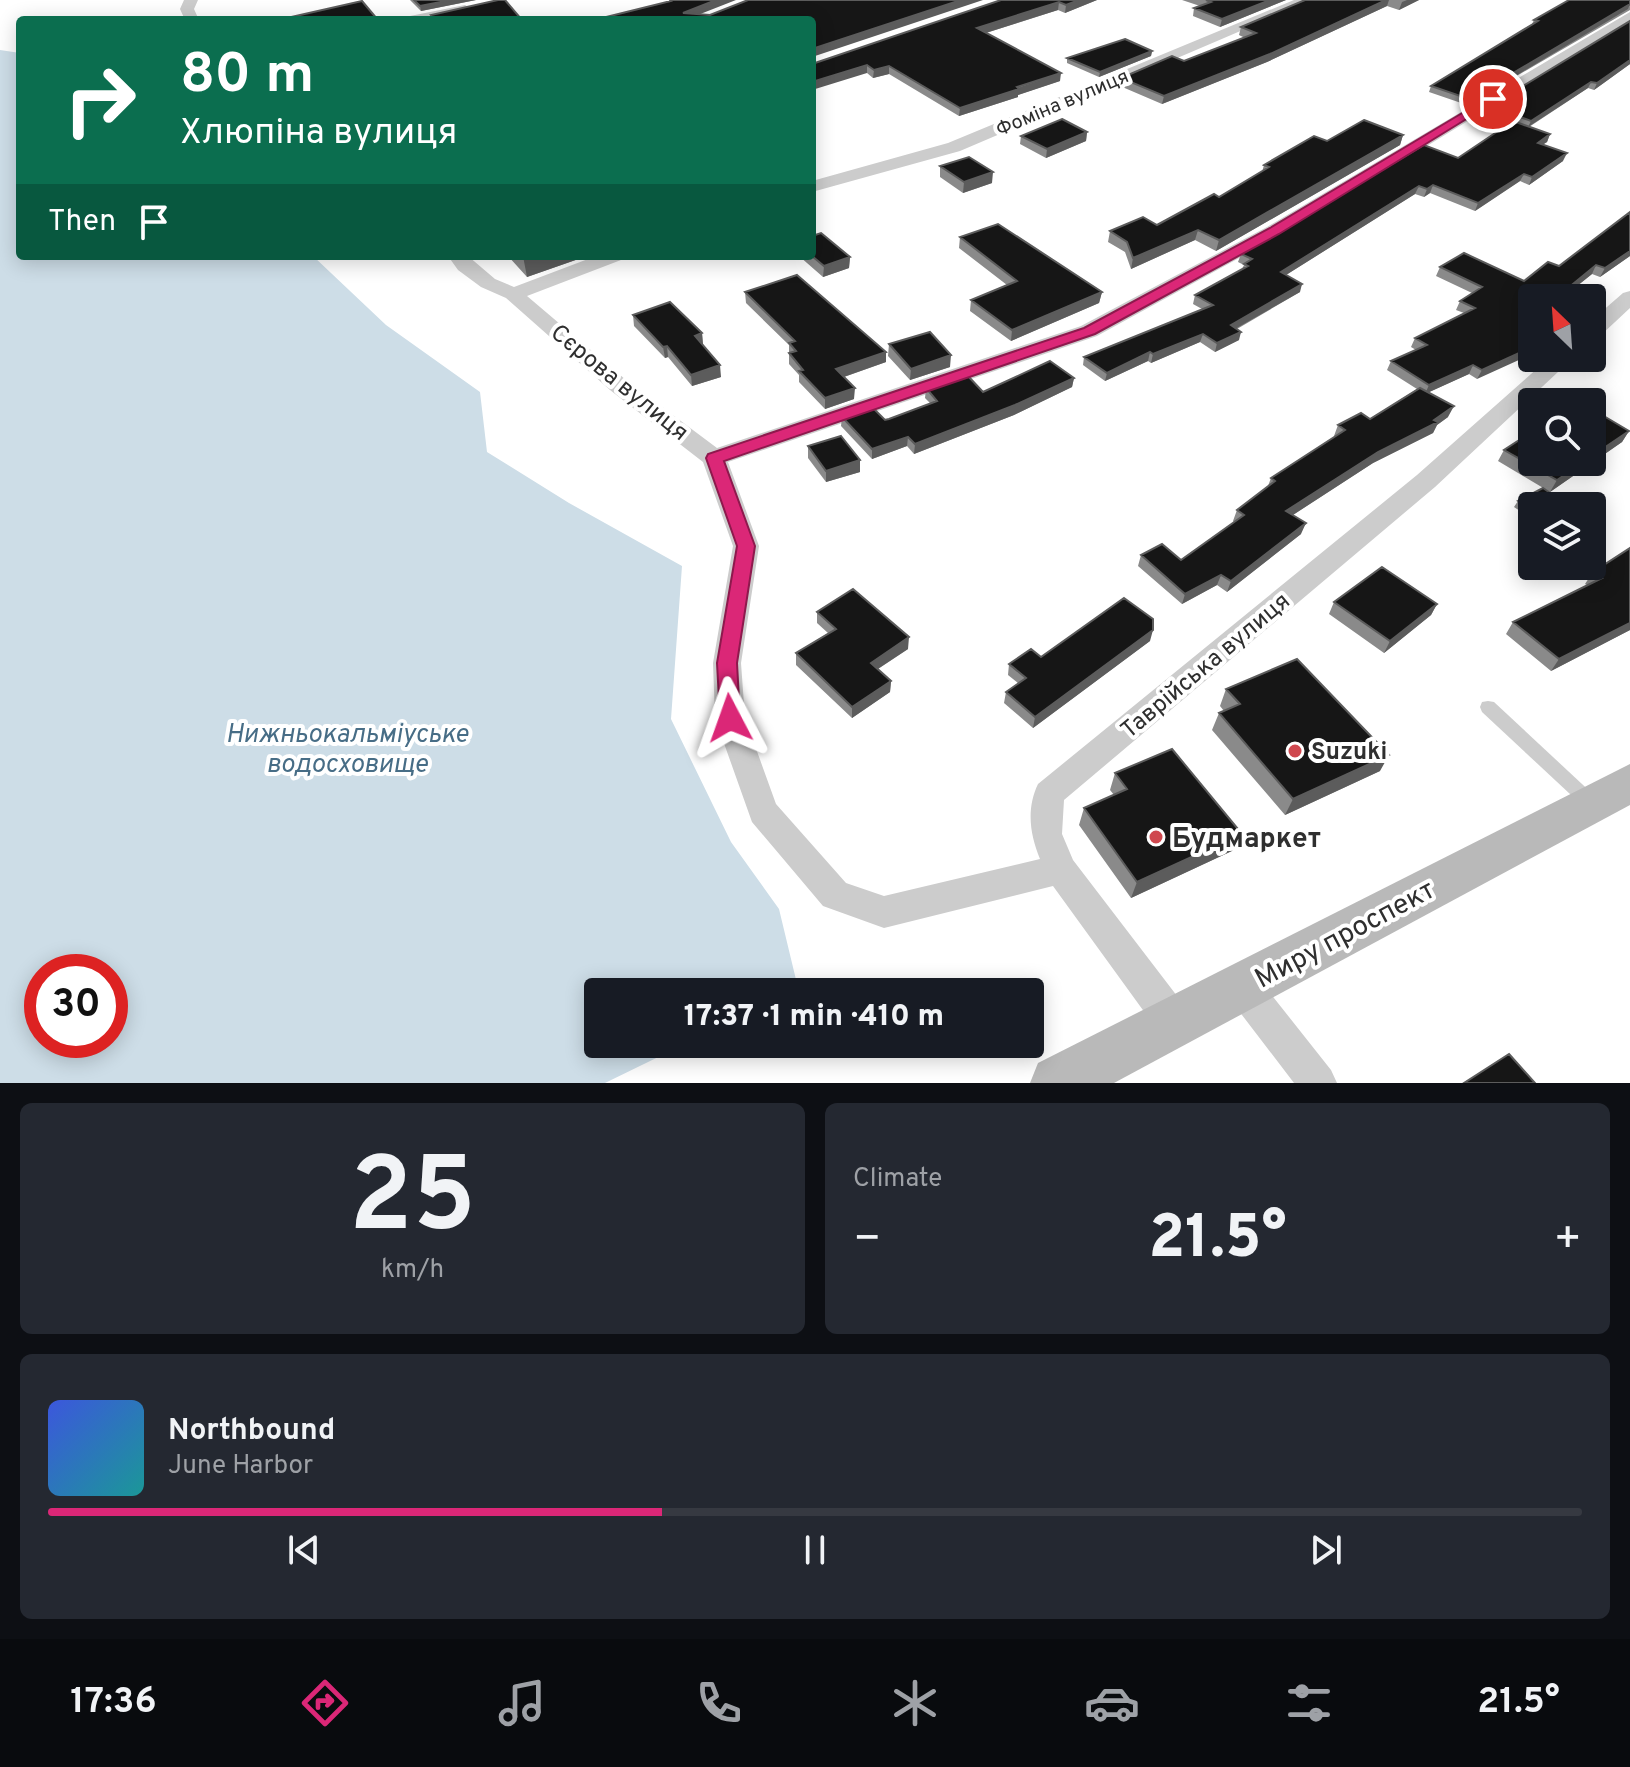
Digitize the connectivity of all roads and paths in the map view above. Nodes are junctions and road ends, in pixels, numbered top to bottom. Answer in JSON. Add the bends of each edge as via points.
{"nodes":[{"id":1,"x":1306,"y":0,"type":"edge"},
{"id":2,"x":479,"y":6,"type":"edge"},
{"id":3,"x":430,"y":16,"type":"edge"},
{"id":4,"x":1630,"y":16,"type":"edge"},
{"id":5,"x":816,"y":186,"type":"edge"},
{"id":6,"x":461,"y":260,"type":"edge"},
{"id":7,"x":603,"y":260,"type":"edge"},
{"id":8,"x":513,"y":294,"type":"junction"},
{"id":9,"x":1630,"y":297,"type":"edge"},
{"id":10,"x":1606,"y":318,"type":"edge"},
{"id":11,"x":1547,"y":372,"type":"edge"},
{"id":12,"x":714,"y":458,"type":"junction"},
{"id":13,"x":1488,"y":707,"type":"dead end"},
{"id":14,"x":1611,"y":793,"type":"edge"},
{"id":15,"x":1060,"y":869,"type":"junction"},
{"id":16,"x":1242,"y":986,"type":"junction"},
{"id":17,"x":1174,"y":1022,"type":"junction"},
{"id":18,"x":1058,"y":1083,"type":"edge"},
{"id":19,"x":1318,"y":1083,"type":"edge"}],
"edges":[{"from":1,"to":5,"type":"street","name":"Фоміна вулиця","via":[[954,147]]},
{"from":2,"to":3,"type":"street"},
{"from":4,"to":12,"type":"street","via":[[1274,231],[1089,331]]},
{"from":6,"to":8,"type":"street","name":"Сєрова вулиця","via":[[488,283]]},
{"from":7,"to":8,"type":"street"},
{"from":8,"to":12,"type":"street","name":"Сєрова вулиця","via":[[618,385]]},
{"from":9,"to":10,"type":"street"},
{"from":11,"to":15,"type":"street","name":"Таврійська вулиця","via":[[1426,481],[1049,794],[1046,834]]},
{"from":12,"to":15,"type":"street","via":[[746,546],[727,663],[730,718],[763,812],[835,895],[884,912]]},
{"from":13,"to":14,"type":"lane"},
{"from":14,"to":16,"type":"main road","name":"Миру проспект"},
{"from":15,"to":17,"type":"street","name":"Таврійська вулиця"},
{"from":16,"to":17,"type":"main road","name":"Миру проспект"},
{"from":16,"to":19,"type":"street"},
{"from":17,"to":18,"type":"main road","name":"Миру проспект"}]}
